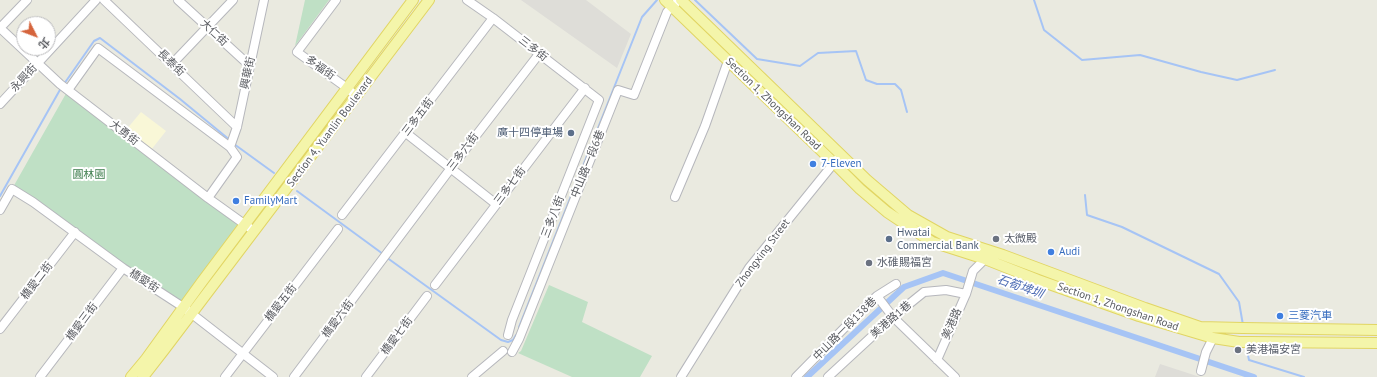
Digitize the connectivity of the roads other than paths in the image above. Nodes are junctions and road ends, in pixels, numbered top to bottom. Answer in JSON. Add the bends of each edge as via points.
{"nodes":[{"id":1,"x":27,"y":0,"type":"edge"},
{"id":2,"x":96,"y":0,"type":"edge"},
{"id":3,"x":104,"y":0,"type":"edge"},
{"id":4,"x":178,"y":0,"type":"edge"},
{"id":5,"x":232,"y":0,"type":"edge"},
{"id":6,"x":264,"y":0,"type":"edge"},
{"id":7,"x":336,"y":0,"type":"edge"},
{"id":8,"x":413,"y":0,"type":"edge"},
{"id":9,"x":429,"y":0,"type":"edge"},
{"id":10,"x":467,"y":0,"type":"edge"},
{"id":11,"x":674,"y":2,"type":"edge"},
{"id":12,"x":493,"y":18,"type":"junction"},
{"id":13,"x":207,"y":27,"type":"junction"},
{"id":14,"x":0,"y":28,"type":"edge"},
{"id":15,"x":539,"y":54,"type":"junction"},
{"id":16,"x":728,"y":61,"type":"junction"},
{"id":17,"x":37,"y":64,"type":"junction"},
{"id":18,"x":172,"y":64,"type":"junction"},
{"id":19,"x":250,"y":66,"type":"junction"},
{"id":20,"x":64,"y":87,"type":"junction"},
{"id":21,"x":347,"y":88,"type":"junction"},
{"id":22,"x":585,"y":88,"type":"junction"},
{"id":23,"x":356,"y":96,"type":"junction"},
{"id":24,"x":599,"y":100,"type":"joint"},
{"id":25,"x":0,"y":104,"type":"edge"},
{"id":26,"x":237,"y":126,"type":"junction"},
{"id":27,"x":406,"y":133,"type":"junction"},
{"id":28,"x":231,"y":144,"type":"junction"},
{"id":29,"x":837,"y":159,"type":"junction"},
{"id":30,"x":451,"y":168,"type":"junction"},
{"id":31,"x":675,"y":197,"type":"dead end"},
{"id":32,"x":208,"y":198,"type":"junction"},
{"id":33,"x":496,"y":204,"type":"junction"},
{"id":34,"x":0,"y":210,"type":"edge"},
{"id":35,"x":342,"y":215,"type":"dead end"},
{"id":36,"x":245,"y":224,"type":"junction"},
{"id":37,"x":338,"y":229,"type":"dead end"},
{"id":38,"x":254,"y":231,"type":"junction"},
{"id":39,"x":75,"y":232,"type":"junction"},
{"id":40,"x":1003,"y":255,"type":"junction"},
{"id":41,"x":985,"y":259,"type":"junction"},
{"id":42,"x":381,"y":261,"type":"joint"},
{"id":43,"x":123,"y":268,"type":"junction"},
{"id":44,"x":896,"y":284,"type":"dead end"},
{"id":45,"x":435,"y":285,"type":"dead end"},
{"id":46,"x":967,"y":291,"type":"junction"},
{"id":47,"x":427,"y":296,"type":"dead end"},
{"id":48,"x":877,"y":296,"type":"junction"},
{"id":49,"x":187,"y":310,"type":"junction"},
{"id":50,"x":893,"y":317,"type":"junction"},
{"id":51,"x":0,"y":329,"type":"edge"},
{"id":52,"x":1377,"y":330,"type":"edge"},
{"id":53,"x":508,"y":335,"type":"dead end"},
{"id":54,"x":1213,"y":338,"type":"junction"},
{"id":55,"x":1377,"y":343,"type":"edge"},
{"id":56,"x":503,"y":351,"type":"dead end"},
{"id":57,"x":512,"y":352,"type":"dead end"},
{"id":58,"x":242,"y":354,"type":"junction"},
{"id":59,"x":937,"y":360,"type":"junction"},
{"id":60,"x":1201,"y":371,"type":"dead end"},
{"id":61,"x":40,"y":377,"type":"edge"},
{"id":62,"x":131,"y":377,"type":"edge"},
{"id":63,"x":143,"y":377,"type":"edge"},
{"id":64,"x":225,"y":377,"type":"edge"},
{"id":65,"x":273,"y":377,"type":"edge"},
{"id":66,"x":294,"y":377,"type":"edge"},
{"id":67,"x":366,"y":377,"type":"edge"},
{"id":68,"x":472,"y":377,"type":"edge"},
{"id":69,"x":681,"y":377,"type":"edge"},
{"id":70,"x":796,"y":377,"type":"edge"},
{"id":71,"x":828,"y":377,"type":"edge"},
{"id":72,"x":955,"y":377,"type":"edge"}],
"edges":[{"from":1,"to":14,"type":"street"},
{"from":2,"to":17,"type":"street","name":"永興街"},
{"from":3,"to":18,"type":"street","name":"長泰街"},
{"from":4,"to":13,"type":"street","name":"大仁街"},
{"from":5,"to":13,"type":"street"},
{"from":6,"to":19,"type":"street","name":"興華街"},
{"from":7,"to":21,"type":"street","name":"多福街","via":[[296,52]]},
{"from":8,"to":21,"type":"main road","name":"Section 4, Yuanlin Boulevard"},
{"from":9,"to":23,"type":"main road","name":"Section 4, Yuanlin Boulevard"},
{"from":10,"to":12,"type":"street","name":"三多街"},
{"from":11,"to":16,"type":"main road","name":"Section 1, Zhongshan Road"},
{"from":11,"to":29,"type":"main road","name":"Section 1, Zhongshan Road"},
{"from":11,"to":57,"type":"street","name":"中山路一段6巷","via":[[667,12],[634,95],[618,90]]},
{"from":12,"to":15,"type":"street","name":"三多街"},
{"from":12,"to":27,"type":"street","name":"三多五街"},
{"from":13,"to":18,"type":"street"},
{"from":13,"to":19,"type":"street","name":"大仁街"},
{"from":14,"to":17,"type":"street","name":"大勇街"},
{"from":15,"to":22,"type":"street","name":"三多街"},
{"from":15,"to":30,"type":"street","name":"三多六街"},
{"from":16,"to":29,"type":"main road","name":"Section 1, Zhongshan Road"},
{"from":16,"to":31,"type":"street","via":[[705,126]]},
{"from":17,"to":20,"type":"street","name":"大勇街"},
{"from":17,"to":25,"type":"street","name":"永興街"},
{"from":18,"to":26,"type":"street","name":"長泰街"},
{"from":19,"to":26,"type":"street","name":"興華街"},
{"from":20,"to":28,"type":"street","via":[[98,48]]},
{"from":20,"to":32,"type":"street","name":"大勇街"},
{"from":21,"to":23,"type":"street","name":"多福街"},
{"from":21,"to":36,"type":"main road","name":"Section 4, Yuanlin Boulevard"},
{"from":22,"to":24,"type":"street","name":"三多街"},
{"from":22,"to":33,"type":"street","name":"三多七街"},
{"from":23,"to":38,"type":"main road","name":"Section 4, Yuanlin Boulevard"},
{"from":24,"to":53,"type":"street","name":"三多八街"},
{"from":26,"to":28,"type":"street","name":"興華街"},
{"from":27,"to":30,"type":"street"},
{"from":27,"to":35,"type":"street","name":"三多五街"},
{"from":28,"to":32,"type":"street","name":"興華街","via":[[236,157]]},
{"from":29,"to":40,"type":"main road","name":"Section 1, Zhongshan Road","via":[[867,180],[908,215],[947,237]]},
{"from":29,"to":41,"type":"main road","name":"Section 1, Zhongshan Road","via":[[860,189],[887,212],[932,242]]},
{"from":29,"to":69,"type":"street","name":"Zhongxing Street","via":[[749,268]]},
{"from":30,"to":33,"type":"street"},
{"from":30,"to":42,"type":"street","name":"三多六街"},
{"from":32,"to":36,"type":"street","name":"大勇街"},
{"from":33,"to":45,"type":"street","name":"三多七街"},
{"from":34,"to":39,"type":"street","name":"橋愛街","via":[[12,189]]},
{"from":36,"to":38,"type":"street","name":"大勇街"},
{"from":36,"to":49,"type":"main road","name":"Section 4, Yuanlin Boulevard"},
{"from":37,"to":58,"type":"street","name":"橋愛五街"},
{"from":38,"to":49,"type":"main road","name":"Section 4, Yuanlin Boulevard"},
{"from":39,"to":43,"type":"street","name":"橋愛街"},
{"from":39,"to":51,"type":"street","name":"橋愛二街"},
{"from":40,"to":41,"type":"street"},
{"from":40,"to":52,"type":"main road","name":"Section 1, Zhongshan Road","via":[[1200,327]]},
{"from":41,"to":46,"type":"street","name":"美港路","via":[[973,271]]},
{"from":41,"to":54,"type":"main road","name":"Section 1, Zhongshan Road","via":[[1139,316]]},
{"from":42,"to":66,"type":"street","name":"橋愛六街"},
{"from":43,"to":49,"type":"street","name":"橋愛街"},
{"from":43,"to":61,"type":"street","name":"橋愛三街"},
{"from":44,"to":48,"type":"street","name":"中山路一段138巷"},
{"from":46,"to":50,"type":"street","name":"美港路1巷","via":[[924,292]]},
{"from":46,"to":59,"type":"street","name":"美港路"},
{"from":47,"to":67,"type":"street","name":"橋愛七街"},
{"from":48,"to":50,"type":"street"},
{"from":48,"to":70,"type":"street","name":"中山路一段138巷"},
{"from":49,"to":58,"type":"street","name":"橋愛街"},
{"from":49,"to":62,"type":"main road","name":"Section 4, Yuanlin Boulevard"},
{"from":49,"to":63,"type":"main road","name":"Section 4, Yuanlin Boulevard"},
{"from":50,"to":59,"type":"street"},
{"from":50,"to":71,"type":"street","name":"美港路1巷"},
{"from":54,"to":55,"type":"main road","name":"Section 1, Zhongshan Road","via":[[1239,342]]},
{"from":54,"to":60,"type":"street"},
{"from":56,"to":68,"type":"street"},
{"from":58,"to":64,"type":"street","name":"橋愛五街"},
{"from":58,"to":65,"type":"street","name":"橋愛街"},
{"from":59,"to":72,"type":"street"}]}
